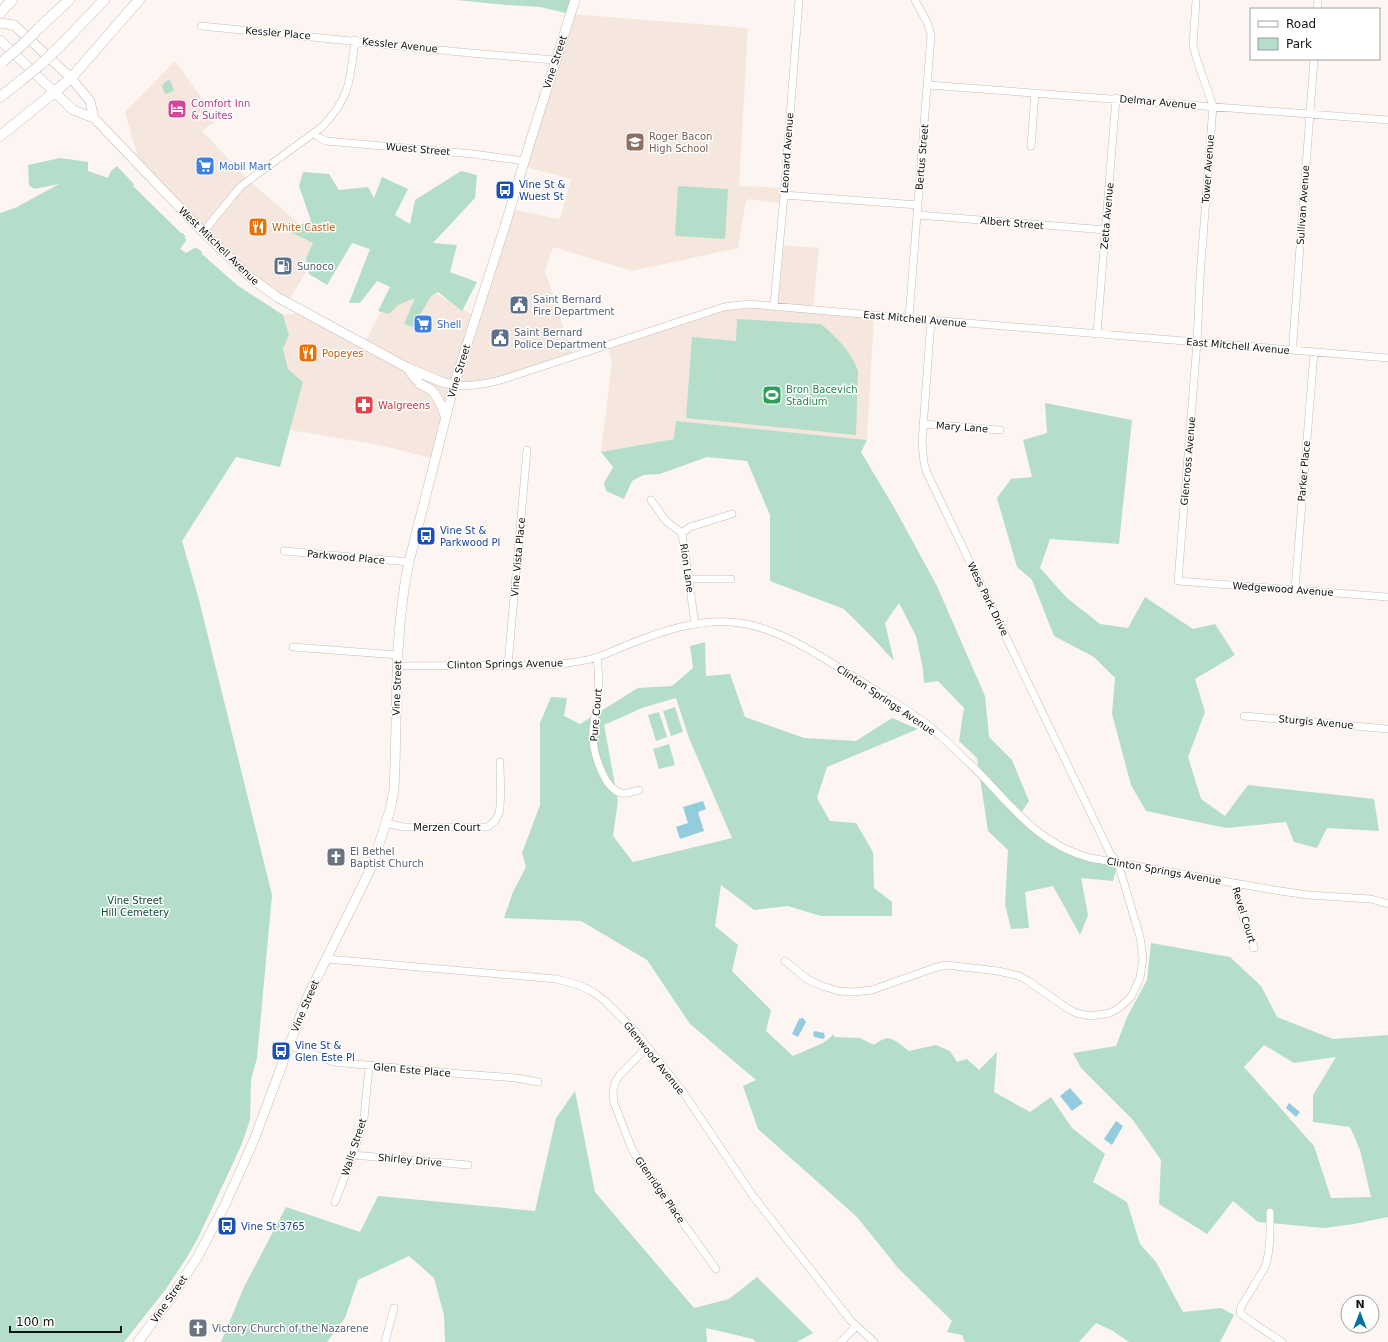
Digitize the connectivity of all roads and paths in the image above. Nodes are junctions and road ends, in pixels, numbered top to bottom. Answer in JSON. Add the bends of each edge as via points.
{"nodes":[{"id":1,"x":12,"y":0,"type":"edge"},
{"id":2,"x":69,"y":0,"type":"edge"},
{"id":3,"x":104,"y":0,"type":"edge"},
{"id":4,"x":139,"y":0,"type":"edge"},
{"id":5,"x":575,"y":0,"type":"edge"},
{"id":6,"x":799,"y":0,"type":"edge"},
{"id":7,"x":915,"y":0,"type":"edge"},
{"id":8,"x":1192,"y":0,"type":"edge"},
{"id":9,"x":1196,"y":0,"type":"edge"},
{"id":10,"x":0,"y":13,"type":"edge"},
{"id":11,"x":0,"y":22,"type":"edge"},
{"id":12,"x":201,"y":26,"type":"dead end"},
{"id":13,"x":0,"y":40,"type":"edge"},
{"id":14,"x":355,"y":40,"type":"junction"},
{"id":15,"x":555,"y":60,"type":"junction"},
{"id":16,"x":1314,"y":60,"type":"edge"},
{"id":17,"x":1,"y":62,"type":"edge"},
{"id":18,"x":70,"y":78,"type":"junction"},
{"id":19,"x":928,"y":85,"type":"junction"},
{"id":20,"x":54,"y":92,"type":"junction"},
{"id":21,"x":1035,"y":92,"type":"junction"},
{"id":22,"x":0,"y":97,"type":"edge"},
{"id":23,"x":1116,"y":98,"type":"junction"},
{"id":24,"x":1213,"y":106,"type":"junction"},
{"id":25,"x":1310,"y":114,"type":"junction"},
{"id":26,"x":94,"y":118,"type":"junction"},
{"id":27,"x":1388,"y":120,"type":"edge"},
{"id":28,"x":314,"y":132,"type":"junction"},
{"id":29,"x":0,"y":136,"type":"edge"},
{"id":30,"x":1031,"y":146,"type":"dead end"},
{"id":31,"x":524,"y":161,"type":"junction"},
{"id":32,"x":784,"y":195,"type":"junction"},
{"id":33,"x":918,"y":205,"type":"junction"},
{"id":34,"x":918,"y":215,"type":"junction"},
{"id":35,"x":1106,"y":230,"type":"junction"},
{"id":36,"x":203,"y":232,"type":"junction"},
{"id":37,"x":774,"y":305,"type":"junction"},
{"id":38,"x":909,"y":318,"type":"junction"},
{"id":39,"x":931,"y":320,"type":"junction"},
{"id":40,"x":1097,"y":334,"type":"junction"},
{"id":41,"x":1197,"y":342,"type":"junction"},
{"id":42,"x":1293,"y":350,"type":"junction"},
{"id":43,"x":1314,"y":352,"type":"junction"},
{"id":44,"x":1388,"y":358,"type":"edge"},
{"id":45,"x":406,"y":367,"type":"junction"},
{"id":46,"x":454,"y":385,"type":"junction"},
{"id":47,"x":446,"y":418,"type":"junction"},
{"id":48,"x":924,"y":424,"type":"junction"},
{"id":49,"x":1000,"y":430,"type":"dead end"},
{"id":50,"x":527,"y":450,"type":"dead end"},
{"id":51,"x":651,"y":500,"type":"dead end"},
{"id":52,"x":732,"y":514,"type":"dead end"},
{"id":53,"x":682,"y":533,"type":"junction"},
{"id":54,"x":284,"y":551,"type":"dead end"},
{"id":55,"x":409,"y":562,"type":"junction"},
{"id":56,"x":688,"y":579,"type":"junction"},
{"id":57,"x":731,"y":579,"type":"dead end"},
{"id":58,"x":1178,"y":581,"type":"joint"},
{"id":59,"x":1295,"y":589,"type":"junction"},
{"id":60,"x":1388,"y":597,"type":"edge"},
{"id":61,"x":695,"y":624,"type":"junction"},
{"id":62,"x":293,"y":647,"type":"dead end"},
{"id":63,"x":398,"y":655,"type":"junction"},
{"id":64,"x":597,"y":657,"type":"junction"},
{"id":65,"x":508,"y":665,"type":"junction"},
{"id":66,"x":398,"y":666,"type":"junction"},
{"id":67,"x":1244,"y":716,"type":"dead end"},
{"id":68,"x":1388,"y":729,"type":"edge"},
{"id":69,"x":500,"y":762,"type":"dead end"},
{"id":70,"x":639,"y":790,"type":"dead end"},
{"id":71,"x":385,"y":823,"type":"junction"},
{"id":72,"x":1118,"y":863,"type":"junction"},
{"id":73,"x":1234,"y":883,"type":"junction"},
{"id":74,"x":1388,"y":904,"type":"edge"},
{"id":75,"x":1254,"y":948,"type":"dead end"},
{"id":76,"x":327,"y":959,"type":"junction"},
{"id":77,"x":785,"y":961,"type":"dead end"},
{"id":78,"x":289,"y":1045,"type":"junction"},
{"id":79,"x":647,"y":1047,"type":"junction"},
{"id":80,"x":369,"y":1066,"type":"junction"},
{"id":81,"x":538,"y":1082,"type":"dead end"},
{"id":82,"x":353,"y":1155,"type":"junction"},
{"id":83,"x":468,"y":1165,"type":"dead end"},
{"id":84,"x":335,"y":1202,"type":"dead end"},
{"id":85,"x":1270,"y":1212,"type":"dead end"},
{"id":86,"x":716,"y":1269,"type":"dead end"},
{"id":87,"x":394,"y":1308,"type":"dead end"},
{"id":88,"x":856,"y":1326,"type":"junction"},
{"id":89,"x":138,"y":1342,"type":"edge"},
{"id":90,"x":385,"y":1342,"type":"edge"},
{"id":91,"x":841,"y":1342,"type":"edge"},
{"id":92,"x":874,"y":1342,"type":"edge"},
{"id":93,"x":1282,"y":1342,"type":"edge"}],
"edges":[{"from":1,"to":10,"type":"highway"},
{"from":2,"to":17,"type":"highway","bridge":true},
{"from":3,"to":22,"type":"highway","bridge":true,"via":[[40,65]]},
{"from":4,"to":18,"type":"highway"},
{"from":5,"to":15,"type":"main road","name":"Vine Street"},
{"from":6,"to":32,"type":"street","name":"Leonard Avenue"},
{"from":7,"to":19,"type":"street","name":"Bertus Street","via":[[931,35]]},
{"from":8,"to":9,"type":"street"},
{"from":9,"to":24,"type":"street","name":"Tower Avenue","via":[[1193,45]]},
{"from":11,"to":18,"type":"main road","name":"West Mitchell Avenue","via":[[14,25]]},
{"from":12,"to":14,"type":"street","name":"Kessler Place"},
{"from":13,"to":20,"type":"main road","name":"West Mitchell Avenue"},
{"from":14,"to":15,"type":"street","name":"Kessler Avenue"},
{"from":14,"to":28,"type":"street","name":"Kessler Avenue","via":[[346,94],[332,117]]},
{"from":15,"to":31,"type":"main road","name":"Vine Street"},
{"from":16,"to":25,"type":"street","name":"Sullivan Avenue"},
{"from":18,"to":20,"type":"highway"},
{"from":18,"to":26,"type":"main road","name":"West Mitchell Avenue","via":[[90,100]]},
{"from":19,"to":21,"type":"street","name":"Delmar Avenue"},
{"from":19,"to":33,"type":"street","name":"Bertus Street"},
{"from":20,"to":26,"type":"main road","name":"West Mitchell Avenue","via":[[73,110]]},
{"from":20,"to":29,"type":"highway"},
{"from":21,"to":23,"type":"street","name":"Delmar Avenue"},
{"from":21,"to":30,"type":"street"},
{"from":23,"to":24,"type":"street","name":"Delmar Avenue"},
{"from":23,"to":35,"type":"street","name":"Zetta Avenue"},
{"from":24,"to":25,"type":"street","name":"Delmar Avenue"},
{"from":24,"to":41,"type":"street","name":"Tower Avenue"},
{"from":25,"to":27,"type":"street","name":"Delmar Avenue"},
{"from":25,"to":42,"type":"street","name":"Sullivan Avenue"},
{"from":26,"to":36,"type":"main road","name":"West Mitchell Avenue"},
{"from":28,"to":31,"type":"street","name":"Wuest Street","via":[[326,141]]},
{"from":28,"to":36,"type":"street","name":"Kessler Avenue","via":[[241,186]]},
{"from":31,"to":46,"type":"main road","name":"Vine Street"},
{"from":32,"to":33,"type":"street"},
{"from":32,"to":37,"type":"street","name":"Leonard Avenue"},
{"from":33,"to":34,"type":"street","name":"Bertus Street"},
{"from":34,"to":35,"type":"street","name":"Albert Street"},
{"from":34,"to":38,"type":"street","name":"Bertus Street"},
{"from":35,"to":40,"type":"street","name":"Zetta Avenue"},
{"from":36,"to":45,"type":"main road","name":"West Mitchell Avenue","via":[[251,278],[277,298]]},
{"from":37,"to":38,"type":"street","name":"East Mitchell Avenue"},
{"from":37,"to":46,"type":"street","name":"East Mitchell Avenue","via":[[748,304],[724,307],[510,377],[479,385]]},
{"from":38,"to":39,"type":"street","name":"East Mitchell Avenue"},
{"from":39,"to":40,"type":"street","name":"East Mitchell Avenue"},
{"from":39,"to":48,"type":"street","name":"Wess Park Drive"},
{"from":40,"to":41,"type":"street","name":"East Mitchell Avenue"},
{"from":41,"to":42,"type":"street","name":"East Mitchell Avenue"},
{"from":41,"to":58,"type":"street","name":"Glencross Avenue"},
{"from":42,"to":43,"type":"street","name":"East Mitchell Avenue"},
{"from":43,"to":44,"type":"street","name":"East Mitchell Avenue"},
{"from":43,"to":59,"type":"street","name":"Parker Place"},
{"from":45,"to":46,"type":"main road","name":"West Mitchell Avenue"},
{"from":45,"to":47,"type":"main road","via":[[420,384],[435,394]]},
{"from":46,"to":47,"type":"main road","name":"Vine Street"},
{"from":47,"to":55,"type":"main road","name":"Vine Street"},
{"from":48,"to":49,"type":"street","name":"Mary Lane"},
{"from":48,"to":72,"type":"street","name":"Wess Park Drive","via":[[922,452],[927,473],[1110,853]]},
{"from":50,"to":65,"type":"street","name":"Vine Vista Place"},
{"from":51,"to":53,"type":"street","name":"Rion Lane","via":[[666,521]]},
{"from":52,"to":53,"type":"street"},
{"from":53,"to":56,"type":"street","name":"Rion Lane"},
{"from":54,"to":55,"type":"street","name":"Parkwood Place"},
{"from":55,"to":63,"type":"main road","name":"Vine Street","via":[[404,584]]},
{"from":56,"to":57,"type":"street"},
{"from":56,"to":61,"type":"street","name":"Rion Lane"},
{"from":58,"to":59,"type":"street","name":"Wedgewood Avenue"},
{"from":59,"to":60,"type":"street","name":"Wedgewood Avenue"},
{"from":61,"to":64,"type":"street","name":"Clinton Springs Avenue","via":[[653,635]]},
{"from":61,"to":72,"type":"street","name":"Clinton Springs Avenue","via":[[730,622],[747,625],[770,631],[821,656],[927,725],[968,761],[1019,816],[1051,842],[1084,856]]},
{"from":62,"to":63,"type":"street"},
{"from":63,"to":66,"type":"main road","name":"Vine Street"},
{"from":64,"to":65,"type":"street","name":"Clinton Springs Avenue","via":[[552,665]]},
{"from":64,"to":70,"type":"street","name":"Pure Court","via":[[599,684],[593,736],[596,757],[612,788],[619,793],[629,794]]},
{"from":65,"to":66,"type":"street","name":"Clinton Springs Avenue"},
{"from":66,"to":71,"type":"main road","name":"Vine Street","via":[[394,790]]},
{"from":67,"to":68,"type":"street","name":"Sturgis Avenue"},
{"from":69,"to":71,"type":"street","name":"Merzen Court","via":[[500,811],[490,826],[404,827]]},
{"from":71,"to":76,"type":"main road","name":"Vine Street","via":[[372,866]]},
{"from":72,"to":73,"type":"street","name":"Clinton Springs Avenue"},
{"from":72,"to":77,"type":"street","name":"Wess Park Drive","via":[[1140,937],[1143,958],[1140,978],[1131,997],[1110,1013],[1090,1016],[1076,1013],[1028,981],[1007,972],[946,966],[872,990],[854,992],[822,986],[807,979]]},
{"from":73,"to":74,"type":"street","name":"Clinton Springs Avenue","via":[[1301,894],[1371,899]]},
{"from":73,"to":75,"type":"street","name":"Revel Court"},
{"from":76,"to":78,"type":"main road","name":"Vine Street","via":[[307,998]]},
{"from":76,"to":79,"type":"street","name":"Glenwood Avenue","via":[[569,982],[579,985],[605,1001]]},
{"from":78,"to":80,"type":"street","name":"Glen Este Place","via":[[334,1062]]},
{"from":78,"to":89,"type":"main road","name":"Vine Street","via":[[254,1140],[206,1244]]},
{"from":79,"to":86,"type":"street","name":"Glenridge Place","via":[[619,1076],[613,1092],[614,1103],[639,1161]]},
{"from":79,"to":88,"type":"street","name":"Glenwood Avenue","via":[[668,1072],[752,1196]]},
{"from":80,"to":81,"type":"street","name":"Glen Este Place"},
{"from":80,"to":82,"type":"street","name":"Walls Street","via":[[364,1118]]},
{"from":82,"to":83,"type":"street","name":"Shirley Drive"},
{"from":82,"to":84,"type":"street","name":"Walls Street"},
{"from":85,"to":93,"type":"street","via":[[1265,1268],[1240,1312]]},
{"from":87,"to":90,"type":"street"},
{"from":88,"to":91,"type":"street"},
{"from":88,"to":92,"type":"street","name":"Glenwood Avenue"}]}
